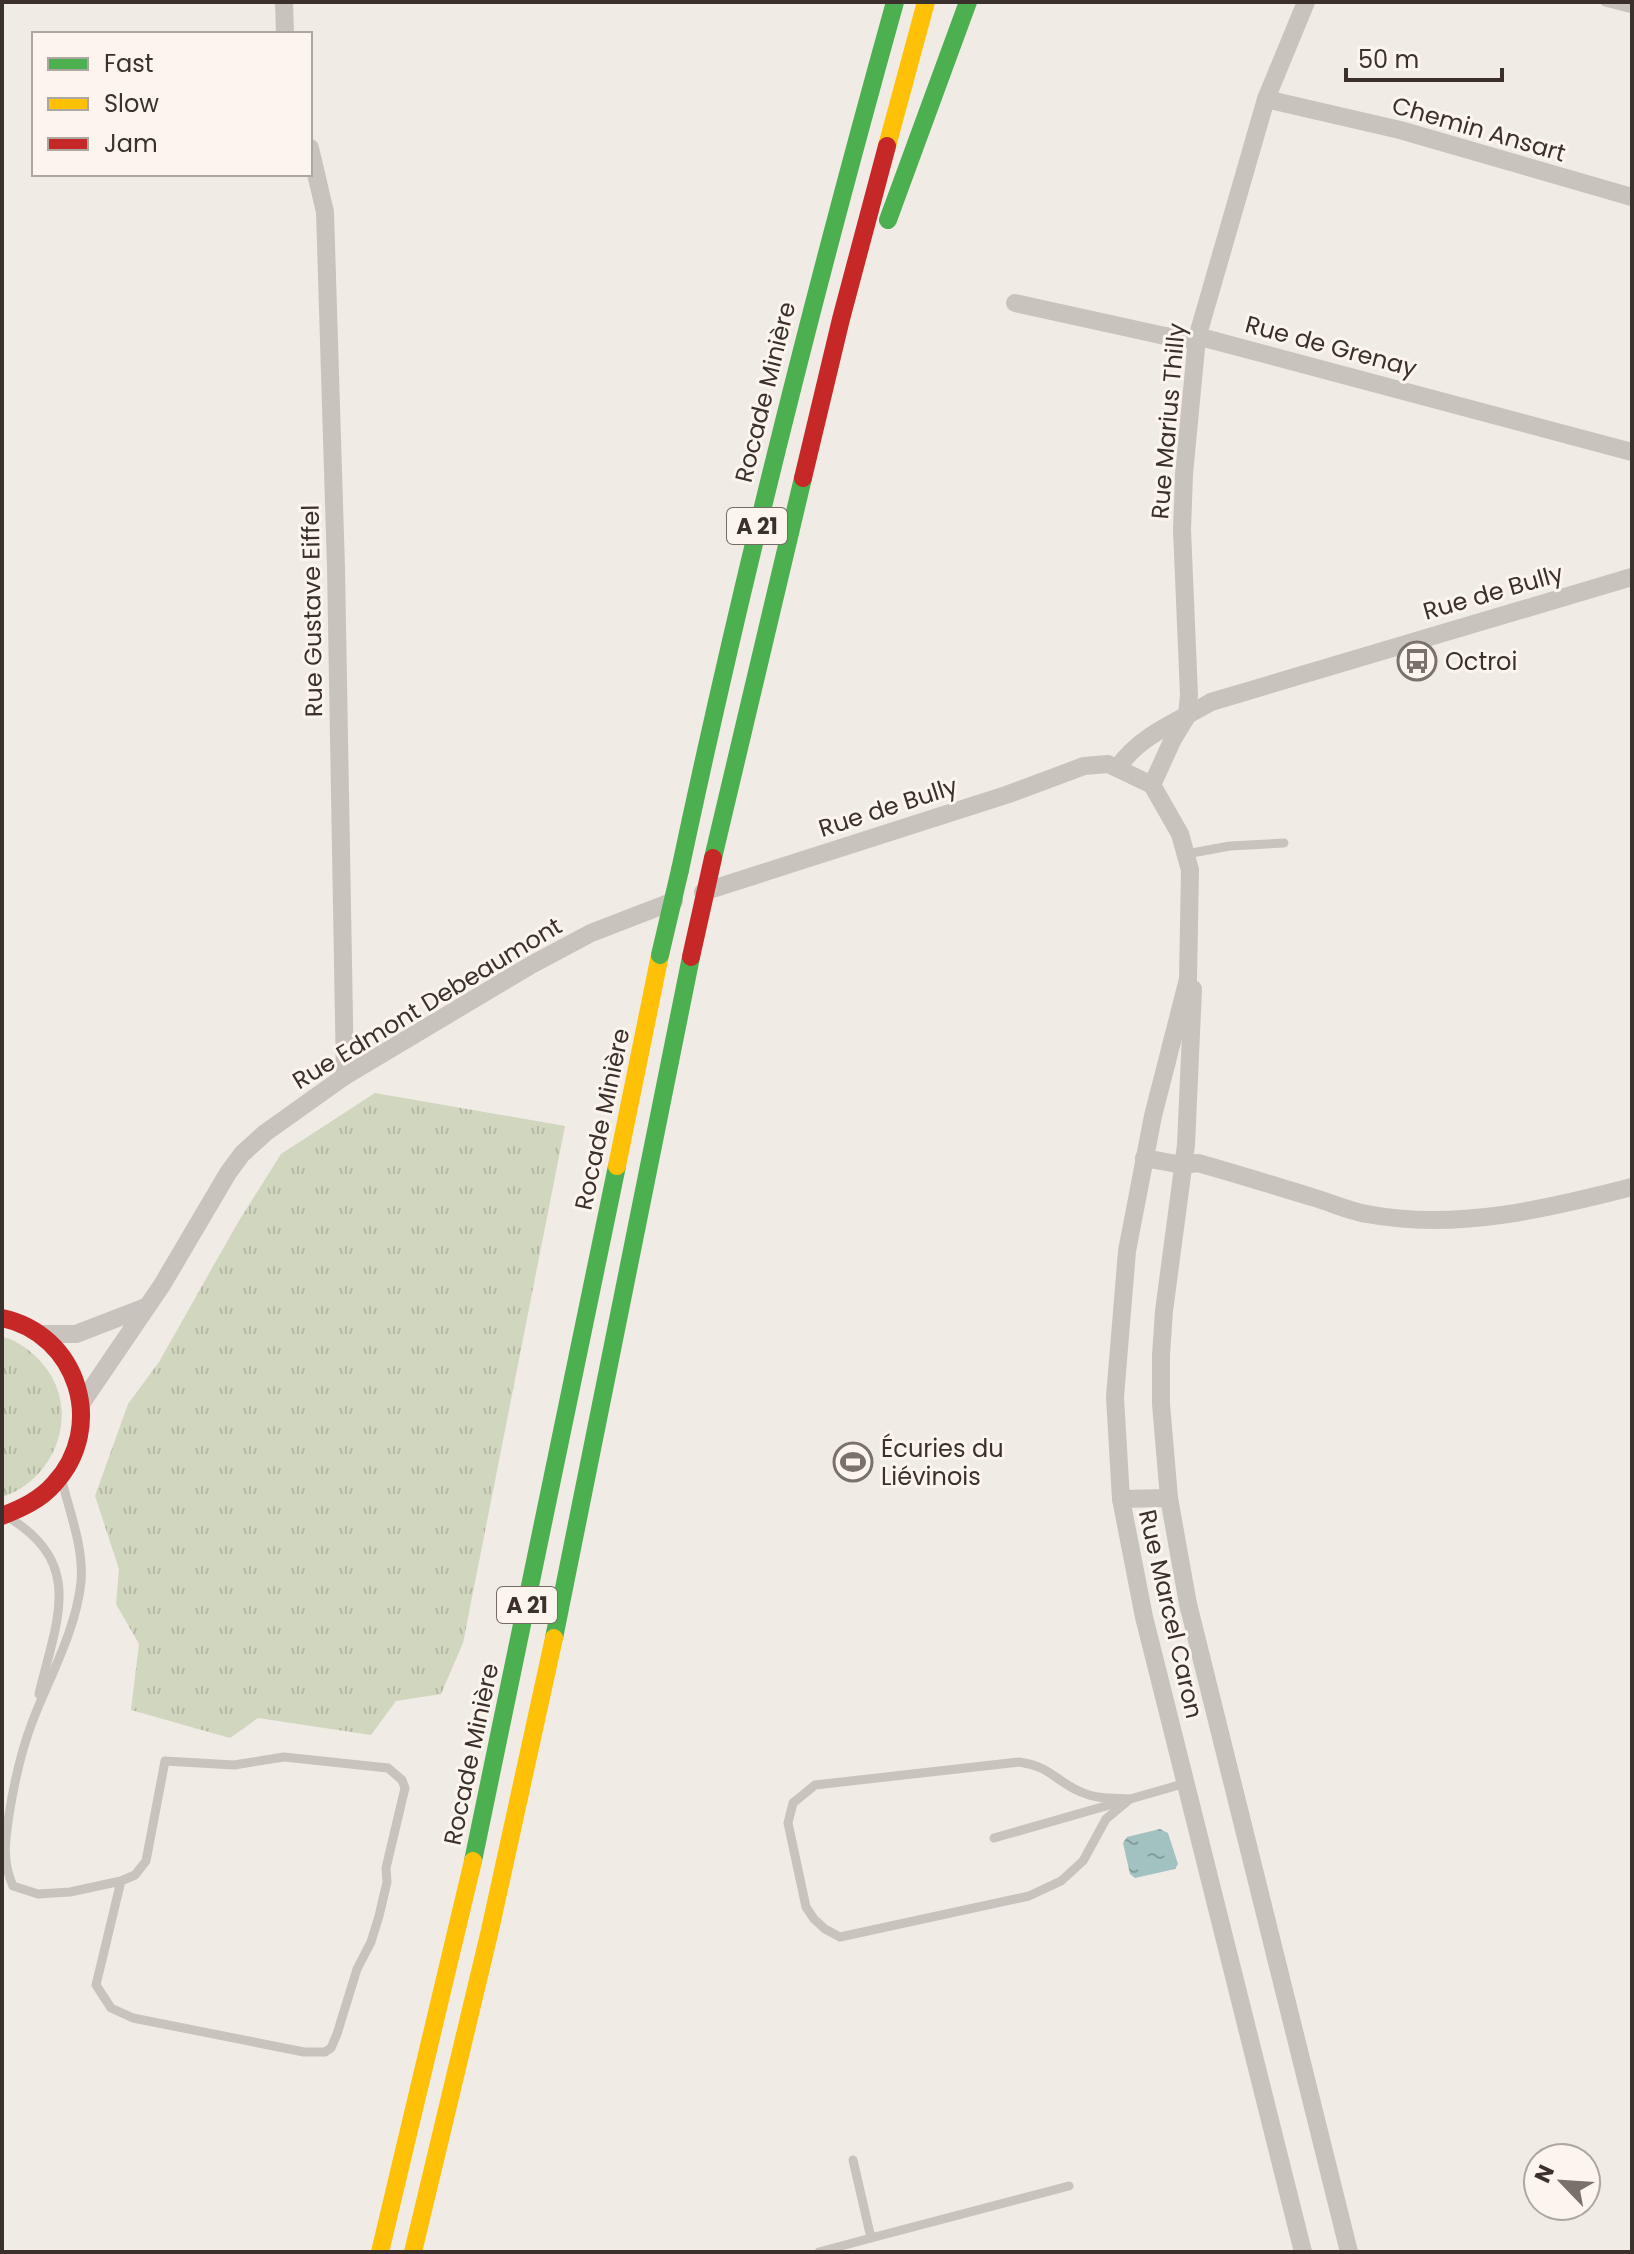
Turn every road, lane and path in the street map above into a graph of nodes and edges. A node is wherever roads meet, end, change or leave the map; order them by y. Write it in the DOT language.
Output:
graph roads {
  1 [pos="284,2"];
  2 [pos="895,2"];
  3 [pos="926,2"];
  4 [pos="968,2"];
  5 [pos="1306,2"];
  6 [pos="1605,2"];
  7 [pos="1632,9"];
  8 [pos="285,32"];
  9 [pos="868,33"];
  10 [pos="1266,99"];
  11 [pos="312,157"];
  12 [pos="1632,197"];
  13 [pos="829,234"];
  14 [pos="1015,303"];
  15 [pos="841,319"];
  16 [pos="1197,338"];
  17 [pos="1632,452"];
  18 [pos="1632,577"];
  19 [pos="1187,716"];
  20 [pos="1118,767"];
  21 [pos="1152,785"];
  22 [pos="1284,843"];
  23 [pos="1186,854"];
  24 [pos="591,933"];
  25 [pos="1188,979"];
  26 [pos="345,1076"];
  27 [pos="1144,1158"];
  28 [pos="1183,1165"];
  29 [pos="1632,1187"];
  30 [pos="146,1307"];
  31 [pos="5,1314"];
  32 [pos="39,1334"];
  33 [pos="81,1404"];
  34 [pos="61,1478"];
  35 [pos="1169,1498"];
  36 [pos="1121,1499"];
  37 [pos="4,1516"];
  38 [pos="32,1722"];
  39 [pos="1186,1783"];
  40 [pos="1130,1799"];
  41 [pos="994,1838"];
  42 [pos="121,1881"];
  43 [pos="853,2160"];
  44 [pos="1069,2186"];
  45 [pos="871,2238"];
  46 [pos="380,2252"];
  47 [pos="413,2252"];
  48 [pos="819,2252"];
  49 [pos="1303,2252"];
  50 [pos="1349,2252"];
  1 -- 8 [label="street"];
  2 -- 13 [label="main road, Rocade Minière / A 21"];
  3 -- 15 [label="main road, A 21"];
  4 -- 15 [label="main road"];
  5 -- 10 [label="street, Rue Marius Thilly"];
  6 -- 7 [label="lane"];
  9 -- 13 [label="main road"];
  10 -- 12 [label="street, Chemin Ansart"];
  10 -- 16 [label="street, Rue Marius Thilly"];
  11 -- 26 [label="street, Rue Gustave Eiffel"];
  13 -- 46 [label="main road, Rocade Minière / A 21, bridge"];
  14 -- 16 [label="street, Rue de Grenay"];
  15 -- 47 [label="main road, A 21, bridge"];
  16 -- 17 [label="street, Rue de Grenay"];
  16 -- 19 [label="street, Rue Marius Thilly"];
  18 -- 19 [label="street, Rue de Bully"];
  19 -- 20 [label="street, Rue de Bully"];
  19 -- 21 [label="street"];
  20 -- 21 [label="street"];
  20 -- 24 [label="street, Rue de Bully"];
  21 -- 23 [label="street, Rue Marcel Caron"];
  22 -- 23 [label="lane"];
  23 -- 25 [label="street, Rue Marcel Caron"];
  24 -- 26 [label="street, Rue Edmont Debeaumont"];
  25 -- 27 [label="street, Rue Marcel Caron"];
  25 -- 28 [label="street, Rue Marcel Caron"];
  26 -- 30 [label="street, Rue Edmont Debeaumont"];
  27 -- 28 [label="street"];
  27 -- 36 [label="street, Rue Marcel Caron"];
  28 -- 29 [label="street"];
  28 -- 35 [label="street, Rue Marcel Caron"];
  30 -- 32 [label="street"];
  30 -- 33 [label="street, Rue Edmont Debeaumont"];
  31 -- 32 [label="main road"];
  32 -- 33 [label="main road"];
  33 -- 34 [label="main road"];
  34 -- 37 [label="main road"];
  34 -- 38 [label="lane"];
  35 -- 36 [label="street"];
  35 -- 50 [label="street, Rue Marcel Caron"];
  36 -- 39 [label="street, Rue Marcel Caron"];
  37 -- 38 [label="lane"];
  38 -- 42 [label="lane"];
  39 -- 40 [label="lane"];
  39 -- 49 [label="street, Rue Marcel Caron"];
  40 -- 40 [label="lane"];
  40 -- 41 [label="lane"];
  42 -- 42 [label="lane"];
  43 -- 45 [label="lane"];
  44 -- 45 [label="lane"];
  45 -- 48 [label="lane"];
}
